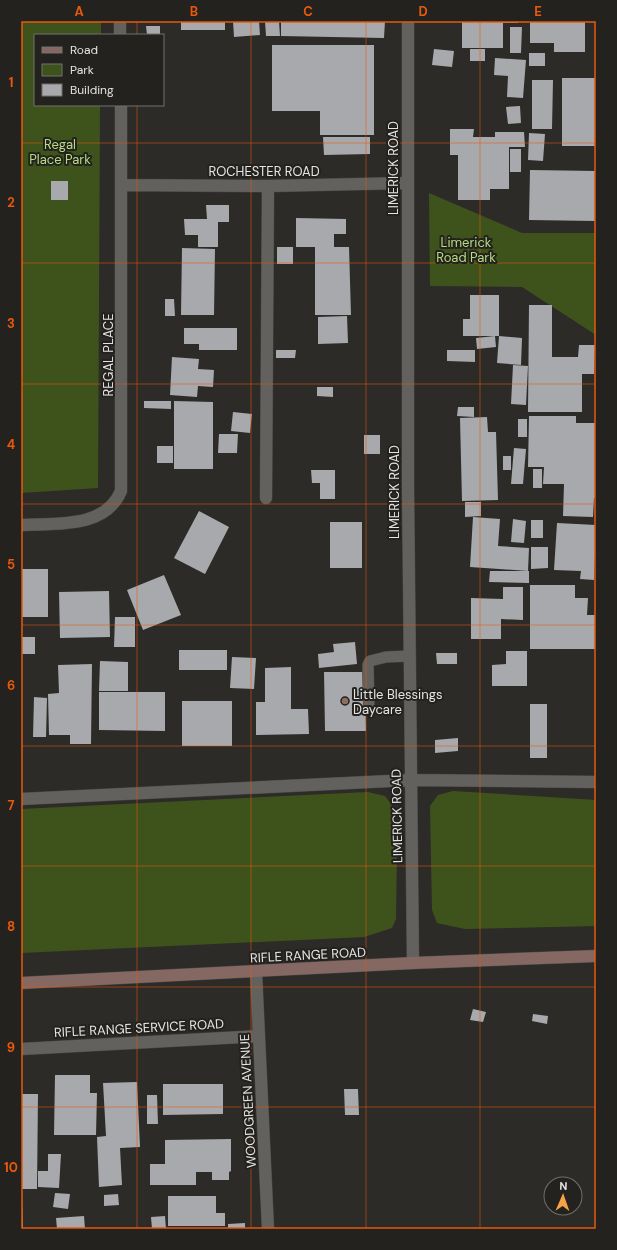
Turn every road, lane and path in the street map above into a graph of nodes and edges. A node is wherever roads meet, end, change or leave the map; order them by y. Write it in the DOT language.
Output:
graph roads {
  1 [pos="120,21"];
  2 [pos="408,21"];
  3 [pos="120,34"];
  4 [pos="120,106"];
  5 [pos="407,183"];
  6 [pos="122,185"];
  7 [pos="268,186"];
  8 [pos="266,498"];
  9 [pos="21,525"];
  10 [pos="409,656"];
  11 [pos="369,709"];
  12 [pos="410,780"];
  13 [pos="596,782"];
  14 [pos="21,799"];
  15 [pos="596,956"];
  16 [pos="413,963"];
  17 [pos="256,972"];
  18 [pos="21,983"];
  19 [pos="259,1036"];
  20 [pos="21,1049"];
  21 [pos="268,1229"];
  1 -- 3 [label="street"];
  2 -- 5 [label="street, LIMERICK ROAD"];
  4 -- 6 [label="street, REGAL PLACE"];
  5 -- 7 [label="street, ROCHESTER ROAD"];
  5 -- 10 [label="street, LIMERICK ROAD"];
  6 -- 7 [label="street, ROCHESTER ROAD"];
  6 -- 9 [label="street, REGAL PLACE"];
  7 -- 8 [label="street"];
  10 -- 11 [label="lane"];
  10 -- 12 [label="street, LIMERICK ROAD"];
  12 -- 13 [label="street"];
  12 -- 14 [label="street"];
  12 -- 16 [label="street, LIMERICK ROAD"];
  15 -- 16 [label="main road, RIFLE RANGE ROAD"];
  16 -- 17 [label="main road, RIFLE RANGE ROAD"];
  17 -- 18 [label="main road, RIFLE RANGE ROAD"];
  17 -- 19 [label="street, WOODGREEN AVENUE"];
  19 -- 20 [label="street, RIFLE RANGE SERVICE ROAD"];
  19 -- 21 [label="street, WOODGREEN AVENUE"];
}
